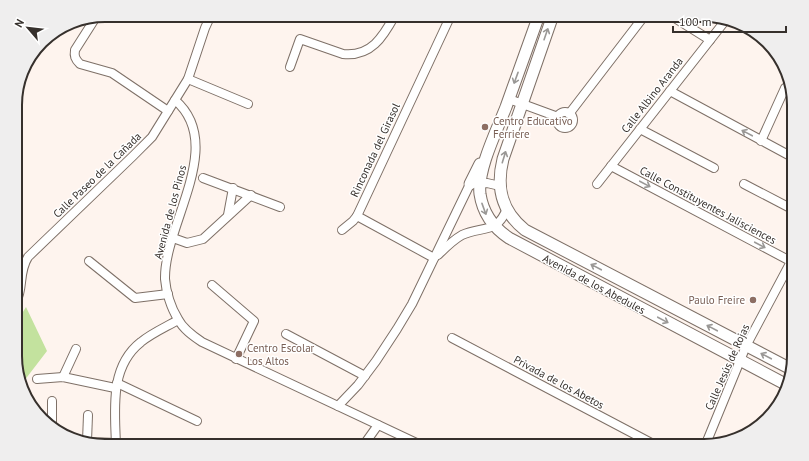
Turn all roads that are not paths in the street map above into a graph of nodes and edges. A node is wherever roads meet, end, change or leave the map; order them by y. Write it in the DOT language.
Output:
graph roads {
  1 [pos="208,22"];
  2 [pos="390,22"];
  3 [pos="448,22"];
  4 [pos="536,22"];
  5 [pos="551,22"];
  6 [pos="640,22"];
  7 [pos="681,22"];
  8 [pos="92,24"];
  9 [pos="722,24"];
  10 [pos="710,40"];
  11 [pos="290,67"];
  12 [pos="188,79"];
  13 [pos="785,88"];
  14 [pos="670,91"];
  15 [pos="509,98"];
  16 [pos="175,100"];
  17 [pos="248,104"];
  18 [pos="522,104"];
  19 [pos="168,111"];
  20 [pos="569,114"];
  21 [pos="558,117"];
  22 [pos="640,129"];
  23 [pos="761,141"];
  24 [pos="787,154"];
  25 [pos="611,166"];
  26 [pos="714,168"];
  27 [pos="203,178"];
  28 [pos="475,183"];
  29 [pos="597,184"];
  30 [pos="744,184"];
  31 [pos="500,186"];
  32 [pos="233,188"];
  33 [pos="252,195"];
  34 [pos="787,206"];
  35 [pos="280,207"];
  36 [pos="506,208"];
  37 [pos="228,215"];
  38 [pos="357,216"];
  39 [pos="494,226"];
  40 [pos="342,230"];
  41 [pos="173,238"];
  42 [pos="787,257"];
  43 [pos="434,258"];
  44 [pos="89,261"];
  45 [pos="22,268"];
  46 [pos="787,271"];
  47 [pos="212,285"];
  48 [pos="168,294"];
  49 [pos="178,320"];
  50 [pos="286,334"];
  51 [pos="452,338"];
  52 [pos="746,346"];
  53 [pos="76,349"];
  54 [pos="236,359"];
  55 [pos="740,361"];
  56 [pos="786,366"];
  57 [pos="365,376"];
  58 [pos="63,377"];
  59 [pos="37,379"];
  60 [pos="782,383"];
  61 [pos="116,386"];
  62 [pos="52,401"];
  63 [pos="338,406"];
  64 [pos="88,415"];
  65 [pos="52,420"];
  66 [pos="197,421"];
  67 [pos="378,425"];
  68 [pos="87,437"];
  69 [pos="405,438"];
  70 [pos="116,439"];
  71 [pos="368,439"];
  72 [pos="643,439"];
  73 [pos="708,439"];
  1 -- 12 [label="street, Calle Paseo de la Cañada"];
  2 -- 11 [label="street"];
  3 -- 38 [label="street, Rinconada del Girasol"];
  4 -- 15 [label="street, Avenida de los Abedules, one-way"];
  18 -- 5 [label="street, Avenida de los Abedules, one-way"];
  6 -- 20 [label="street"];
  7 -- 10 [label="street"];
  8 -- 19 [label="street"];
  9 -- 10 [label="street, Calle Albino Aranda"];
  10 -- 14 [label="street, Calle Albino Aranda"];
  12 -- 16 [label="street, Calle Paseo de la Cañada"];
  12 -- 17 [label="street"];
  13 -- 23 [label="street"];
  14 -- 22 [label="street, Calle Albino Aranda"];
  23 -- 14 [label="street, one-way"];
  15 -- 18 [label="street"];
  15 -- 28 [label="street, Avenida de los Abedules"];
  16 -- 19 [label="street, Calle Paseo de la Cañada"];
  16 -- 41 [label="street, Avenida de los Pinos"];
  18 -- 21 [label="street"];
  31 -- 18 [label="street, Avenida de los Abedules, one-way"];
  19 -- 45 [label="street, Calle Paseo de la Cañada"];
  20 -- 21 [label="street"];
  20 -- 21 [label="street"];
  22 -- 25 [label="street, Calle Albino Aranda"];
  22 -- 26 [label="street"];
  23 -- 24 [label="street"];
  25 -- 29 [label="street, Calle Albino Aranda"];
  25 -- 42 [label="street, Calle Constituyentes Jalisciences, one-way"];
  27 -- 32 [label="street"];
  28 -- 31 [label="street"];
  28 -- 39 [label="street, Avenida de los Abedules, one-way"];
  28 -- 43 [label="street"];
  30 -- 34 [label="street"];
  31 -- 36 [label="street, Avenida de los Abedules"];
  32 -- 33 [label="street"];
  32 -- 37 [label="street"];
  33 -- 35 [label="street"];
  33 -- 37 [label="street"];
  36 -- 39 [label="street"];
  52 -- 36 [label="street, Avenida de los Abedules, one-way"];
  37 -- 41 [label="street"];
  38 -- 40 [label="street"];
  38 -- 43 [label="street"];
  39 -- 43 [label="street"];
  39 -- 55 [label="street, Avenida de los Abedules, one-way"];
  41 -- 48 [label="street, Avenida de los Pinos"];
  43 -- 57 [label="street"];
  44 -- 48 [label="street"];
  46 -- 52 [label="street, Calle Jesús de Rojas"];
  47 -- 54 [label="street"];
  48 -- 49 [label="street, Avenida de los Pinos"];
  49 -- 54 [label="street, Avenida de los Pinos"];
  49 -- 61 [label="street"];
  50 -- 57 [label="street"];
  51 -- 72 [label="street, Privada de los Abetos"];
  52 -- 55 [label="street, Calle Jesús de Rojas"];
  56 -- 52 [label="street, Avenida de los Abedules, one-way"];
  53 -- 58 [label="street"];
  54 -- 63 [label="street, Avenida de los Pinos"];
  55 -- 60 [label="street, Avenida de los Abedules"];
  55 -- 73 [label="street, Calle Jesús de Rojas"];
  57 -- 63 [label="street"];
  58 -- 59 [label="street"];
  58 -- 61 [label="street"];
  61 -- 66 [label="street"];
  61 -- 70 [label="street"];
  62 -- 65 [label="street"];
  63 -- 67 [label="street, Avenida de los Pinos"];
  64 -- 68 [label="street"];
  67 -- 69 [label="street, Avenida de los Pinos"];
  67 -- 71 [label="street"];
}
